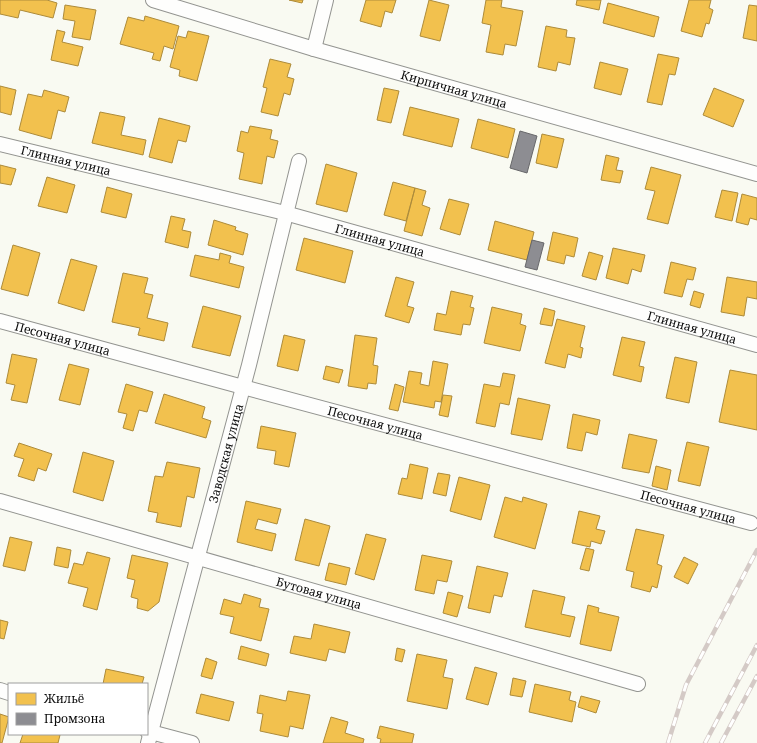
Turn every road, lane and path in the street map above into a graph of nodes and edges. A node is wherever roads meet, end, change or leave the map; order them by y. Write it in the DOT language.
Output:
graph roads {
  1 [pos="153,0"];
  2 [pos="326,0"];
  3 [pos="314,49"];
  4 [pos="0,144"];
  5 [pos="299,161"];
  6 [pos="757,174"];
  7 [pos="285,213"];
  8 [pos="0,321"];
  9 [pos="757,345"];
  10 [pos="243,387"];
  11 [pos="0,501"];
  12 [pos="751,523"];
  13 [pos="198,557"];
  14 [pos="638,684"];
  15 [pos="149,735"];
  16 [pos="192,743"];
  1 -- 3 [label="street, Кирпичная улица"];
  2 -- 3 [label="street"];
  3 -- 6 [label="street, Кирпичная улица"];
  4 -- 7 [label="street, Глинная улица"];
  5 -- 7 [label="street, Заводская улица"];
  7 -- 9 [label="street, Глинная улица"];
  7 -- 10 [label="street, Заводская улица"];
  8 -- 10 [label="street, Песочная улица"];
  10 -- 12 [label="street, Песочная улица"];
  10 -- 13 [label="street, Заводская улица"];
  11 -- 13 [label="street, Бутовая улица"];
  13 -- 14 [label="street, Бутовая улица"];
  13 -- 15 [label="street, Заводская улица"];
  15 -- 16 [label="street"];
}
